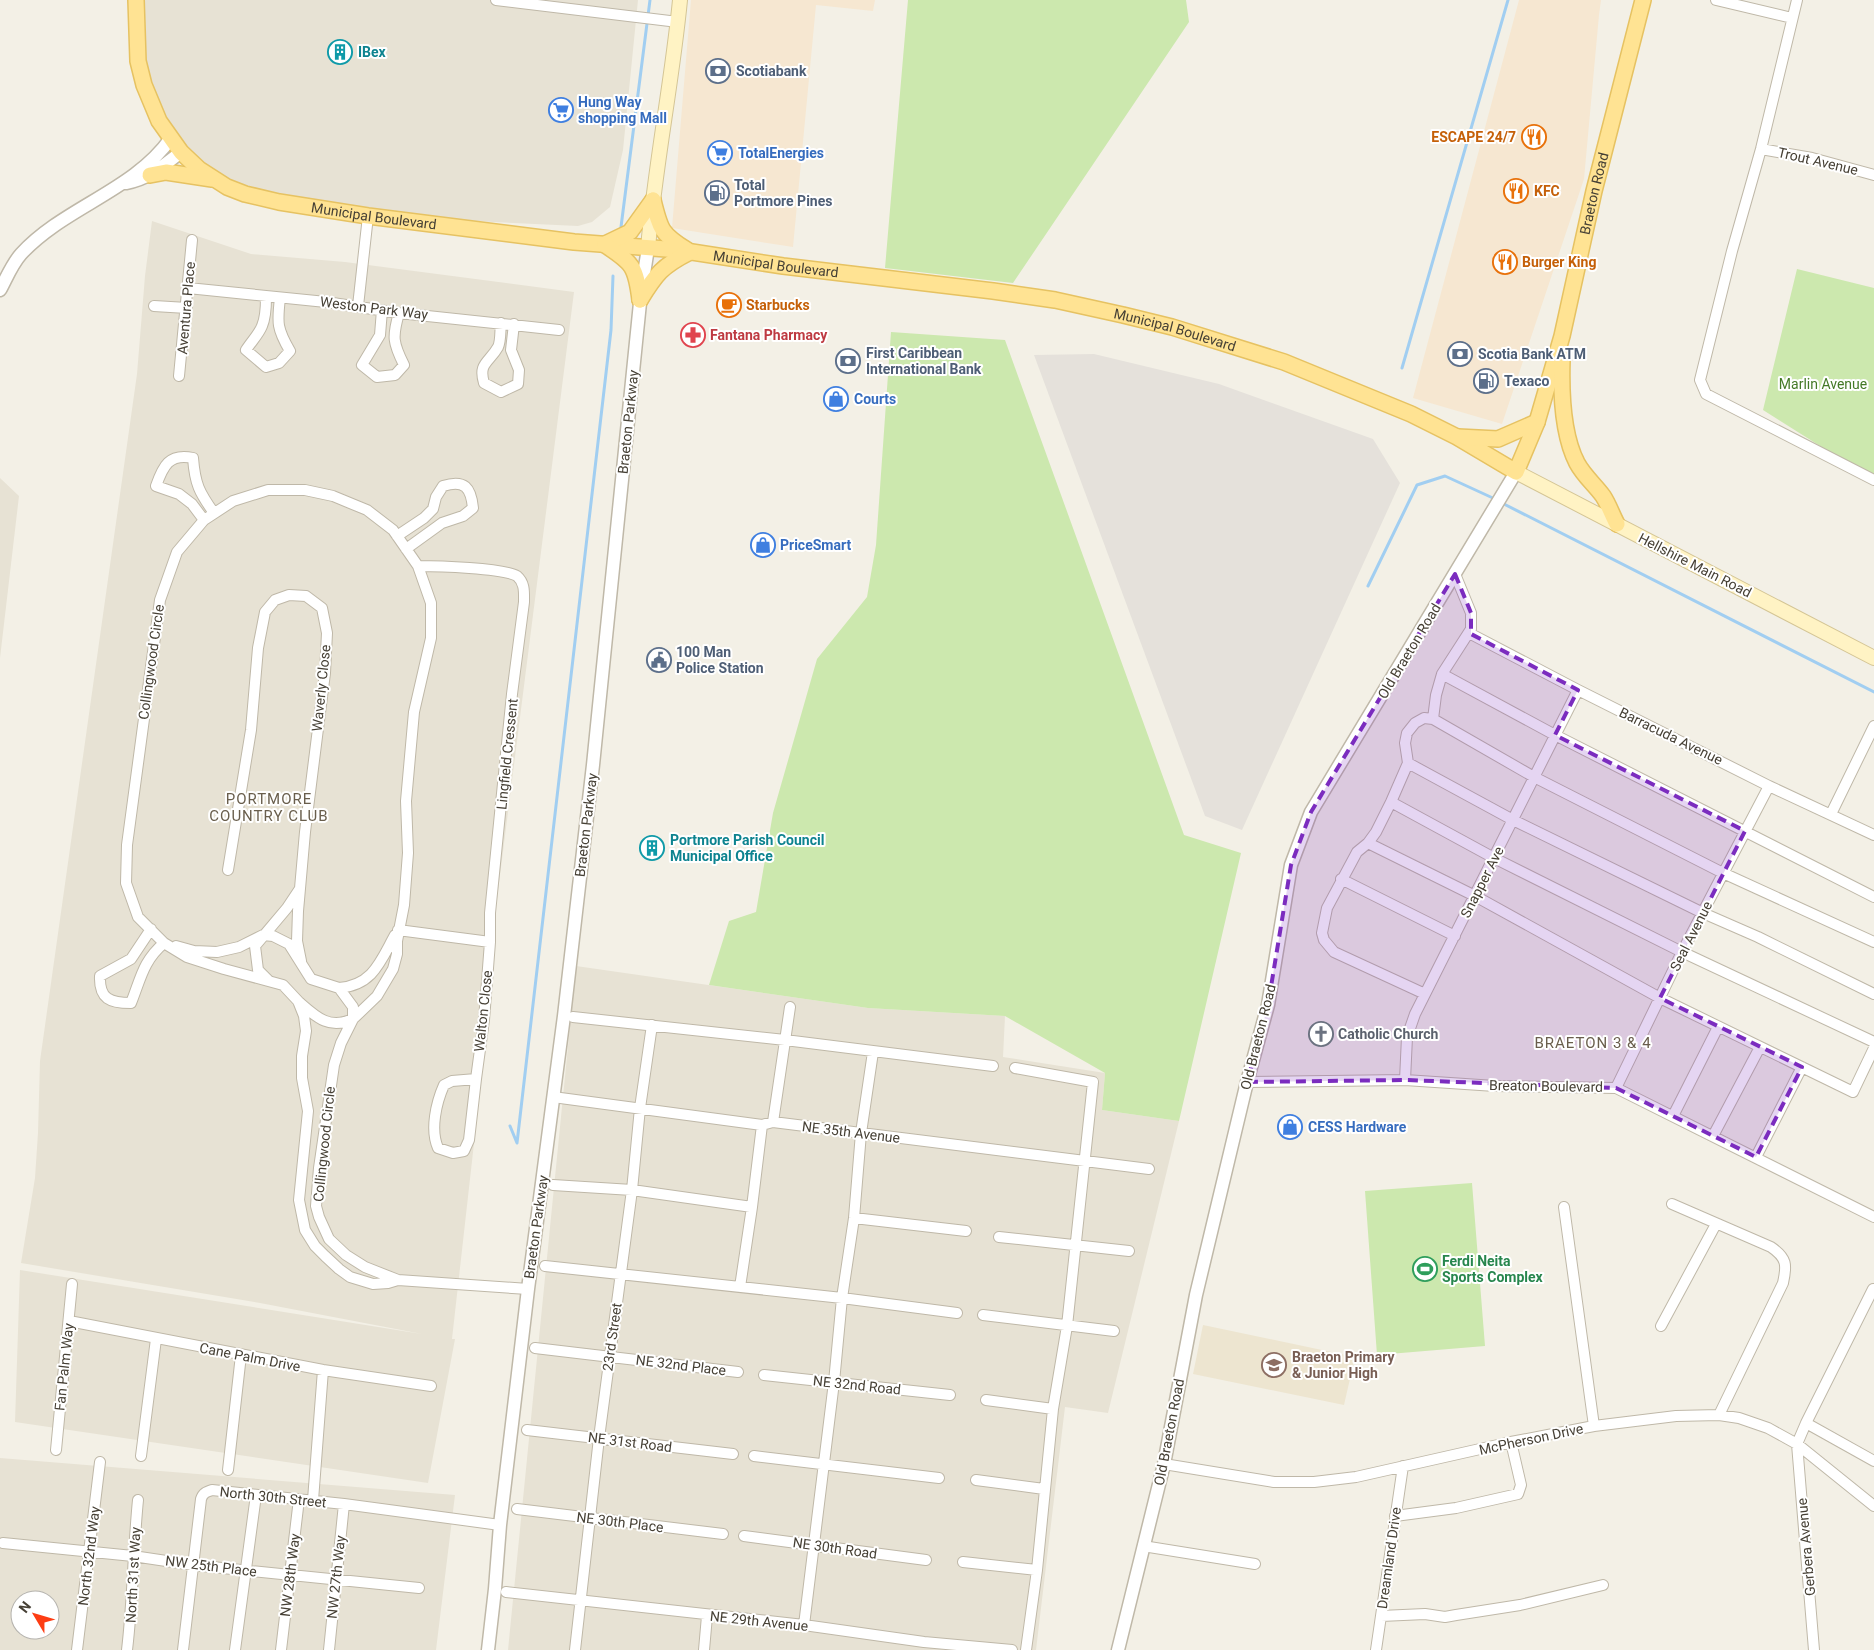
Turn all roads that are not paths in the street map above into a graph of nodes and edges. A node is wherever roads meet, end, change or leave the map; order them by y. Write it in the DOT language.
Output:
graph roads {
  1 [pos="136,0"];
  2 [pos="496,0"];
  3 [pos="680,0"];
  4 [pos="1643,0"];
  5 [pos="1716,0"];
  6 [pos="1796,0"];
  7 [pos="515,1"];
  8 [pos="564,4"];
  9 [pos="1792,18"];
  10 [pos="678,22"];
  11 [pos="171,138"];
  12 [pos="1761,149"];
  13 [pos="181,152"];
  14 [pos="150,175"];
  15 [pos="1874,175"];
  16 [pos="214,180"];
  17 [pos="122,184"];
  18 [pos="653,200"];
  19 [pos="368,216"];
  20 [pos="192,240"];
  21 [pos="604,244"];
  22 [pos="648,248"];
  23 [pos="690,252"];
  24 [pos="188,288"];
  25 [pos="0,290"];
  26 [pos="266,296"];
  27 [pos="280,298"];
  28 [pos="640,300"];
  29 [pos="154,306"];
  30 [pos="358,306"];
  31 [pos="187,308"];
  32 [pos="382,310"];
  33 [pos="399,313"];
  34 [pos="501,323"];
  35 [pos="514,324"];
  36 [pos="559,330"];
  37 [pos="1562,336"];
  38 [pos="179,376"];
  39 [pos="1537,422"];
  40 [pos="1457,437"];
  41 [pos="1512,478"];
  42 [pos="1874,480"];
  43 [pos="214,513"];
  44 [pos="204,520"];
  45 [pos="1617,524"];
  46 [pos="397,536"];
  47 [pos="406,549"];
  48 [pos="418,566"];
  49 [pos="1455,574"];
  50 [pos="1469,633"];
  51 [pos="1874,658"];
  52 [pos="1442,674"];
  53 [pos="1578,690"];
  54 [pos="1433,719"];
  55 [pos="1874,726"];
  56 [pos="1555,735"];
  57 [pos="1408,763"];
  58 [pos="1534,777"];
  59 [pos="1769,786"];
  60 [pos="1391,802"];
  61 [pos="1831,814"];
  62 [pos="1513,820"];
  63 [pos="1745,831"];
  64 [pos="1874,835"];
  65 [pos="1368,843"];
  66 [pos="1494,858"];
  67 [pos="228,870"];
  68 [pos="1723,873"];
  69 [pos="1341,879"];
  70 [pos="300,887"];
  71 [pos="1475,896"];
  72 [pos="1874,897"];
  73 [pos="1703,913"];
  74 [pos="152,930"];
  75 [pos="398,930"];
  76 [pos="263,935"];
  77 [pos="1455,936"];
  78 [pos="490,942"];
  79 [pos="1874,942"];
  80 [pos="164,943"];
  81 [pos="1682,952"];
  82 [pos="301,961"];
  83 [pos="269,981"];
  84 [pos="339,988"];
  85 [pos="1425,994"];
  86 [pos="1874,994"];
  87 [pos="1660,998"];
  88 [pos="298,1001"];
  89 [pos="790,1006"];
  90 [pos="573,1017"];
  91 [pos="352,1019"];
  92 [pos="652,1025"];
  93 [pos="1718,1026"];
  94 [pos="785,1040"];
  95 [pos="1874,1042"];
  96 [pos="1760,1047"];
  97 [pos="1874,1048"];
  98 [pos="873,1052"];
  99 [pos="993,1066"];
  100 [pos="1015,1068"];
  101 [pos="1802,1068"];
  102 [pos="476,1079"];
  103 [pos="1405,1080"];
  104 [pos="1247,1082"];
  105 [pos="1616,1088"];
  106 [pos="553,1097"];
  107 [pos="640,1108"];
  108 [pos="1674,1116"];
  109 [pos="773,1122"];
  110 [pos="762,1125"];
  111 [pos="861,1133"];
  112 [pos="1713,1136"];
  113 [pos="1756,1157"];
  114 [pos="1085,1162"];
  115 [pos="1148,1169"];
  116 [pos="553,1185"];
  117 [pos="632,1190"];
  118 [pos="1672,1204"];
  119 [pos="752,1207"];
  120 [pos="1564,1207"];
  121 [pos="1874,1217"];
  122 [pos="854,1218"];
  123 [pos="1716,1224"];
  124 [pos="966,1231"];
  125 [pos="999,1236"];
  126 [pos="1076,1244"];
  127 [pos="1129,1251"];
  128 [pos="545,1266"];
  129 [pos="620,1275"];
  130 [pos="398,1280"];
  131 [pos="72,1284"];
  132 [pos="740,1286"];
  133 [pos="528,1289"];
  134 [pos="1872,1289"];
  135 [pos="842,1298"];
  136 [pos="957,1313"];
  137 [pos="983,1315"];
  138 [pos="69,1321"];
  139 [pos="1067,1326"];
  140 [pos="1661,1326"];
  141 [pos="1114,1331"];
  142 [pos="156,1339"];
  143 [pos="535,1348"];
  144 [pos="241,1354"];
  145 [pos="609,1356"];
  146 [pos="323,1370"];
  147 [pos="738,1372"];
  148 [pos="764,1375"];
  149 [pos="834,1382"];
  150 [pos="432,1386"];
  151 [pos="950,1396"];
  152 [pos="986,1400"];
  153 [pos="1053,1409"];
  154 [pos="1718,1415"];
  155 [pos="1806,1423"];
  156 [pos="1594,1426"];
  157 [pos="526,1430"];
  158 [pos="599,1438"];
  159 [pos="1511,1442"];
  160 [pos="1797,1444"];
  161 [pos="56,1450"];
  162 [pos="733,1454"];
  163 [pos="142,1456"];
  164 [pos="754,1456"];
  165 [pos="1874,1461"];
  166 [pos="100,1462"];
  167 [pos="824,1464"];
  168 [pos="1164,1464"];
  169 [pos="1403,1466"];
  170 [pos="228,1470"];
  171 [pos="939,1478"];
  172 [pos="976,1480"];
  173 [pos="1044,1489"];
  174 [pos="256,1495"];
  175 [pos="299,1499"];
  176 [pos="138,1500"];
  177 [pos="313,1500"];
  178 [pos="344,1504"];
  179 [pos="1874,1506"];
  180 [pos="517,1509"];
  181 [pos="1395,1516"];
  182 [pos="590,1518"];
  183 [pos="500,1525"];
  184 [pos="723,1534"];
  185 [pos="744,1536"];
  186 [pos="3,1544"];
  187 [pos="814,1545"];
  188 [pos="1143,1546"];
  189 [pos="89,1551"];
  190 [pos="133,1556"];
  191 [pos="926,1560"];
  192 [pos="963,1562"];
  193 [pos="1255,1564"];
  194 [pos="193,1565"];
  195 [pos="1037,1570"];
  196 [pos="245,1571"];
  197 [pos="291,1575"];
  198 [pos="336,1579"];
  199 [pos="1603,1585"];
  200 [pos="419,1588"];
  201 [pos="506,1592"];
  202 [pos="580,1601"];
  203 [pos="707,1616"];
  204 [pos="1381,1616"];
  205 [pos="804,1625"];
  206 [pos="924,1646"];
  207 [pos="77,1650"];
  208 [pos="127,1650"];
  209 [pos="183,1650"];
  210 [pos="235,1650"];
  211 [pos="281,1650"];
  212 [pos="328,1650"];
  213 [pos="488,1650"];
  214 [pos="575,1650"];
  215 [pos="704,1650"];
  216 [pos="1012,1650"];
  217 [pos="1026,1650"];
  218 [pos="1118,1650"];
  219 [pos="1376,1650"];
  220 [pos="1814,1650"];
  1 -- 11 [label="main road, Municipal Boulevard"];
  2 -- 7 [label="street"];
  3 -- 10 [label="main road, Braeton Parkway"];
  4 -- 37 [label="main road, Braeton Road"];
  5 -- 9 [label="street"];
  6 -- 9 [label="street"];
  7 -- 8 [label="street"];
  8 -- 10 [label="street"];
  9 -- 12 [label="street"];
  10 -- 18 [label="main road, Braeton Parkway"];
  11 -- 13 [label="main road, Municipal Boulevard"];
  11 -- 17 [label="street"];
  12 -- 15 [label="street, Trout Avenue"];
  12 -- 42 [label="street"];
  13 -- 14 [label="street"];
  13 -- 16 [label="main road, Municipal Boulevard"];
  14 -- 16 [label="main road"];
  14 -- 17 [label="street"];
  16 -- 19 [label="main road, Municipal Boulevard"];
  17 -- 25 [label="street"];
  18 -- 21 [label="main road"];
  18 -- 22 [label="main road, Braeton Parkway"];
  18 -- 23 [label="main road"];
  19 -- 21 [label="main road, Municipal Boulevard"];
  19 -- 30 [label="street"];
  20 -- 24 [label="street, Aventura Place"];
  21 -- 22 [label="main road, Municipal Boulevard"];
  21 -- 28 [label="main road"];
  22 -- 23 [label="main road, Municipal Boulevard"];
  22 -- 28 [label="street, Braeton Parkway"];
  23 -- 28 [label="main road"];
  23 -- 40 [label="main road, Municipal Boulevard"];
  24 -- 26 [label="street, Weston Park Way"];
  24 -- 31 [label="street, Aventura Place"];
  26 -- 27 [label="street, Weston Park Way"];
  26 -- 27 [label="street"];
  27 -- 30 [label="street, Weston Park Way"];
  28 -- 106 [label="street, Braeton Parkway"];
  29 -- 31 [label="street"];
  30 -- 32 [label="street, Weston Park Way"];
  31 -- 38 [label="street, Aventura Place"];
  32 -- 33 [label="street, Weston Park Way"];
  32 -- 33 [label="street"];
  33 -- 34 [label="street, Weston Park Way"];
  34 -- 35 [label="street, Weston Park Way"];
  34 -- 35 [label="street"];
  35 -- 36 [label="street, Weston Park Way"];
  37 -- 39 [label="main road, Braeton Road"];
  37 -- 45 [label="main road"];
  39 -- 40 [label="main road"];
  39 -- 41 [label="main road, Braeton Road"];
  40 -- 41 [label="main road, Municipal Boulevard"];
  41 -- 45 [label="main road, Hellshire Main Road"];
  41 -- 49 [label="street, Old Braeton Road"];
  43 -- 44 [label="street, Collingwood Circle"];
  43 -- 44 [label="street"];
  43 -- 46 [label="street, Collingwood Circle"];
  44 -- 74 [label="street, Collingwood Circle"];
  45 -- 51 [label="main road, Hellshire Main Road"];
  46 -- 47 [label="street, Collingwood Circle"];
  46 -- 47 [label="street"];
  47 -- 48 [label="street, Collingwood Circle"];
  48 -- 75 [label="street, Collingwood Circle"];
  48 -- 78 [label="street, Lingfield Cressent"];
  49 -- 50 [label="street"];
  49 -- 104 [label="street, Old Braeton Road"];
  50 -- 52 [label="street"];
  50 -- 53 [label="street, Barracuda Avenue"];
  52 -- 54 [label="street"];
  52 -- 56 [label="street"];
  53 -- 56 [label="street, Snapper Ave"];
  53 -- 59 [label="street, Barracuda Avenue"];
  54 -- 57 [label="street"];
  54 -- 58 [label="street"];
  55 -- 61 [label="street"];
  56 -- 58 [label="street, Snapper Ave"];
  56 -- 63 [label="street"];
  57 -- 60 [label="street"];
  57 -- 62 [label="street"];
  58 -- 62 [label="street, Snapper Ave"];
  58 -- 68 [label="street"];
  59 -- 61 [label="street, Barracuda Avenue"];
  59 -- 63 [label="street, Seal Avenue"];
  60 -- 65 [label="street"];
  60 -- 66 [label="street"];
  61 -- 64 [label="street, Barracuda Avenue"];
  62 -- 66 [label="street, Snapper Ave"];
  62 -- 73 [label="street"];
  63 -- 68 [label="street, Seal Avenue"];
  63 -- 72 [label="street"];
  65 -- 69 [label="street"];
  65 -- 71 [label="street"];
  66 -- 71 [label="street, Snapper Ave"];
  66 -- 81 [label="street"];
  67 -- 70 [label="street, Waverly Close"];
  68 -- 73 [label="street, Seal Avenue"];
  68 -- 79 [label="street"];
  69 -- 77 [label="street"];
  69 -- 85 [label="street"];
  70 -- 76 [label="street, Waverly Close"];
  70 -- 82 [label="street, Waverly Close"];
  71 -- 77 [label="street, Snapper Ave"];
  71 -- 87 [label="street"];
  73 -- 81 [label="street, Seal Avenue"];
  73 -- 86 [label="street"];
  74 -- 80 [label="street, Collingwood Circle"];
  74 -- 80 [label="street"];
  75 -- 78 [label="street"];
  75 -- 84 [label="street, Collingwood Circle"];
  75 -- 91 [label="street, Collingwood Circle"];
  76 -- 80 [label="street"];
  76 -- 82 [label="street"];
  76 -- 83 [label="street, Collingwood Circle"];
  77 -- 85 [label="street, Snapper Ave"];
  78 -- 102 [label="street, Walton Close"];
  80 -- 83 [label="street, Collingwood Circle"];
  81 -- 87 [label="street, Seal Avenue"];
  81 -- 95 [label="street"];
  82 -- 84 [label="street"];
  83 -- 88 [label="street, Collingwood Circle"];
  84 -- 91 [label="street"];
  85 -- 103 [label="street, Snapper Ave"];
  87 -- 93 [label="street"];
  87 -- 105 [label="street, Seal Avenue"];
  88 -- 91 [label="street"];
  88 -- 130 [label="street, Collingwood Circle"];
  89 -- 94 [label="street"];
  90 -- 92 [label="street"];
  91 -- 130 [label="street, Collingwood Circle"];
  92 -- 94 [label="street"];
  92 -- 107 [label="street, 23rd Street"];
  93 -- 96 [label="street"];
  93 -- 108 [label="street"];
  94 -- 98 [label="street"];
  94 -- 109 [label="street"];
  96 -- 101 [label="street"];
  96 -- 112 [label="street"];
  97 -- 101 [label="street"];
  98 -- 99 [label="street"];
  98 -- 111 [label="street"];
  100 -- 114 [label="street"];
  101 -- 113 [label="street"];
  102 -- 102 [label="street, Walton Close"];
  103 -- 104 [label="street, Breaton Boulevard"];
  103 -- 105 [label="street, Breaton Boulevard"];
  104 -- 168 [label="street, Old Braeton Road"];
  105 -- 108 [label="street, Breaton Boulevard"];
  106 -- 107 [label="street, NE 35th Avenue"];
  106 -- 133 [label="street, Braeton Parkway"];
  107 -- 110 [label="street, NE 35th Avenue"];
  107 -- 117 [label="street, 23rd Street"];
  108 -- 112 [label="street, Breaton Boulevard"];
  109 -- 110 [label="street, NE 35th Avenue"];
  109 -- 111 [label="street, NE 35th Avenue"];
  110 -- 119 [label="street"];
  111 -- 114 [label="street, NE 35th Avenue"];
  111 -- 122 [label="street"];
  112 -- 113 [label="street, Breaton Boulevard"];
  113 -- 121 [label="street, Breaton Boulevard"];
  114 -- 115 [label="street, NE 35th Avenue"];
  114 -- 126 [label="street"];
  116 -- 117 [label="street"];
  117 -- 119 [label="street"];
  117 -- 129 [label="street, 23rd Street"];
  118 -- 123 [label="street"];
  119 -- 132 [label="street"];
  120 -- 156 [label="street"];
  122 -- 124 [label="street"];
  122 -- 135 [label="street"];
  123 -- 140 [label="street"];
  123 -- 154 [label="street"];
  125 -- 126 [label="street"];
  126 -- 127 [label="street"];
  126 -- 139 [label="street"];
  128 -- 129 [label="street"];
  129 -- 132 [label="street"];
  129 -- 145 [label="street, 23rd Street"];
  130 -- 133 [label="street"];
  131 -- 138 [label="street, Fan Palm Way"];
  132 -- 135 [label="street"];
  133 -- 183 [label="street, Braeton Parkway"];
  134 -- 155 [label="street"];
  135 -- 136 [label="street"];
  135 -- 149 [label="street"];
  137 -- 139 [label="street"];
  138 -- 142 [label="street, Cane Palm Drive"];
  138 -- 161 [label="street, Fan Palm Way"];
  139 -- 141 [label="street"];
  139 -- 153 [label="street"];
  142 -- 144 [label="street, Cane Palm Drive"];
  142 -- 163 [label="street"];
  143 -- 145 [label="street, NE 32nd Place"];
  144 -- 146 [label="street, Cane Palm Drive"];
  144 -- 170 [label="street"];
  145 -- 147 [label="street, NE 32nd Place"];
  145 -- 158 [label="street, 23rd Street"];
  146 -- 150 [label="street, Cane Palm Drive"];
  146 -- 177 [label="street"];
  148 -- 149 [label="street, NE 32nd Road"];
  149 -- 151 [label="street, NE 32nd Road"];
  149 -- 167 [label="street"];
  152 -- 153 [label="street"];
  153 -- 173 [label="street"];
  154 -- 156 [label="street, McPherson Drive"];
  154 -- 160 [label="street, McPherson Drive"];
  155 -- 160 [label="street"];
  155 -- 165 [label="street"];
  156 -- 159 [label="street, McPherson Drive"];
  157 -- 158 [label="street, NE 31st Road"];
  158 -- 162 [label="street, NE 31st Road"];
  158 -- 182 [label="street, 23rd Street"];
  159 -- 169 [label="street, McPherson Drive"];
  159 -- 181 [label="street"];
  160 -- 179 [label="street, McPherson Drive"];
  160 -- 220 [label="street, Gerbera Avenue"];
  164 -- 167 [label="street"];
  166 -- 189 [label="street, North 32nd Way"];
  167 -- 171 [label="street"];
  167 -- 187 [label="street"];
  168 -- 169 [label="street, McPherson Drive"];
  168 -- 188 [label="street, Old Braeton Road"];
  169 -- 181 [label="street, Dreamland Drive"];
  172 -- 173 [label="street"];
  173 -- 195 [label="street"];
  174 -- 175 [label="street, North 30th Street"];
  174 -- 194 [label="street, North 30th Street"];
  174 -- 196 [label="street"];
  175 -- 177 [label="street, North 30th Street"];
  175 -- 197 [label="street, NW 28th Way"];
  176 -- 190 [label="street, North 31st Way"];
  177 -- 178 [label="street, North 30th Street"];
  178 -- 183 [label="street, North 30th Street"];
  178 -- 198 [label="street, NW 27th Way"];
  180 -- 182 [label="street, NE 30th Place"];
  181 -- 204 [label="street, Dreamland Drive"];
  182 -- 184 [label="street, NE 30th Place"];
  182 -- 202 [label="street, 23rd Street"];
  183 -- 213 [label="street, Braeton Parkway"];
  185 -- 187 [label="street, NE 30th Road"];
  186 -- 189 [label="street, NW 25th Place"];
  187 -- 191 [label="street, NE 30th Road"];
  187 -- 205 [label="street"];
  188 -- 193 [label="street"];
  188 -- 218 [label="street, Old Braeton Road"];
  189 -- 190 [label="street, NW 25th Place"];
  189 -- 207 [label="street, North 32nd Way"];
  190 -- 194 [label="street, NW 25th Place"];
  190 -- 208 [label="street, North 31st Way"];
  192 -- 195 [label="street"];
  194 -- 196 [label="street, NW 25th Place"];
  194 -- 209 [label="street, North 30th Street"];
  195 -- 217 [label="street"];
  196 -- 197 [label="street, NW 25th Place"];
  196 -- 210 [label="street"];
  197 -- 198 [label="street, NW 25th Place"];
  197 -- 211 [label="street, NW 28th Way"];
  198 -- 200 [label="street, NW 25th Place"];
  198 -- 212 [label="street, NW 27th Way"];
  199 -- 204 [label="street"];
  201 -- 202 [label="street, NE 29th Avenue"];
  202 -- 203 [label="street, NE 29th Avenue"];
  202 -- 214 [label="street, 23rd Street"];
  203 -- 205 [label="street, NE 29th Avenue"];
  203 -- 215 [label="street"];
  204 -- 219 [label="street, Dreamland Drive"];
  205 -- 206 [label="street, NE 29th Avenue"];
  206 -- 216 [label="street, NE 29th Avenue"];
}
